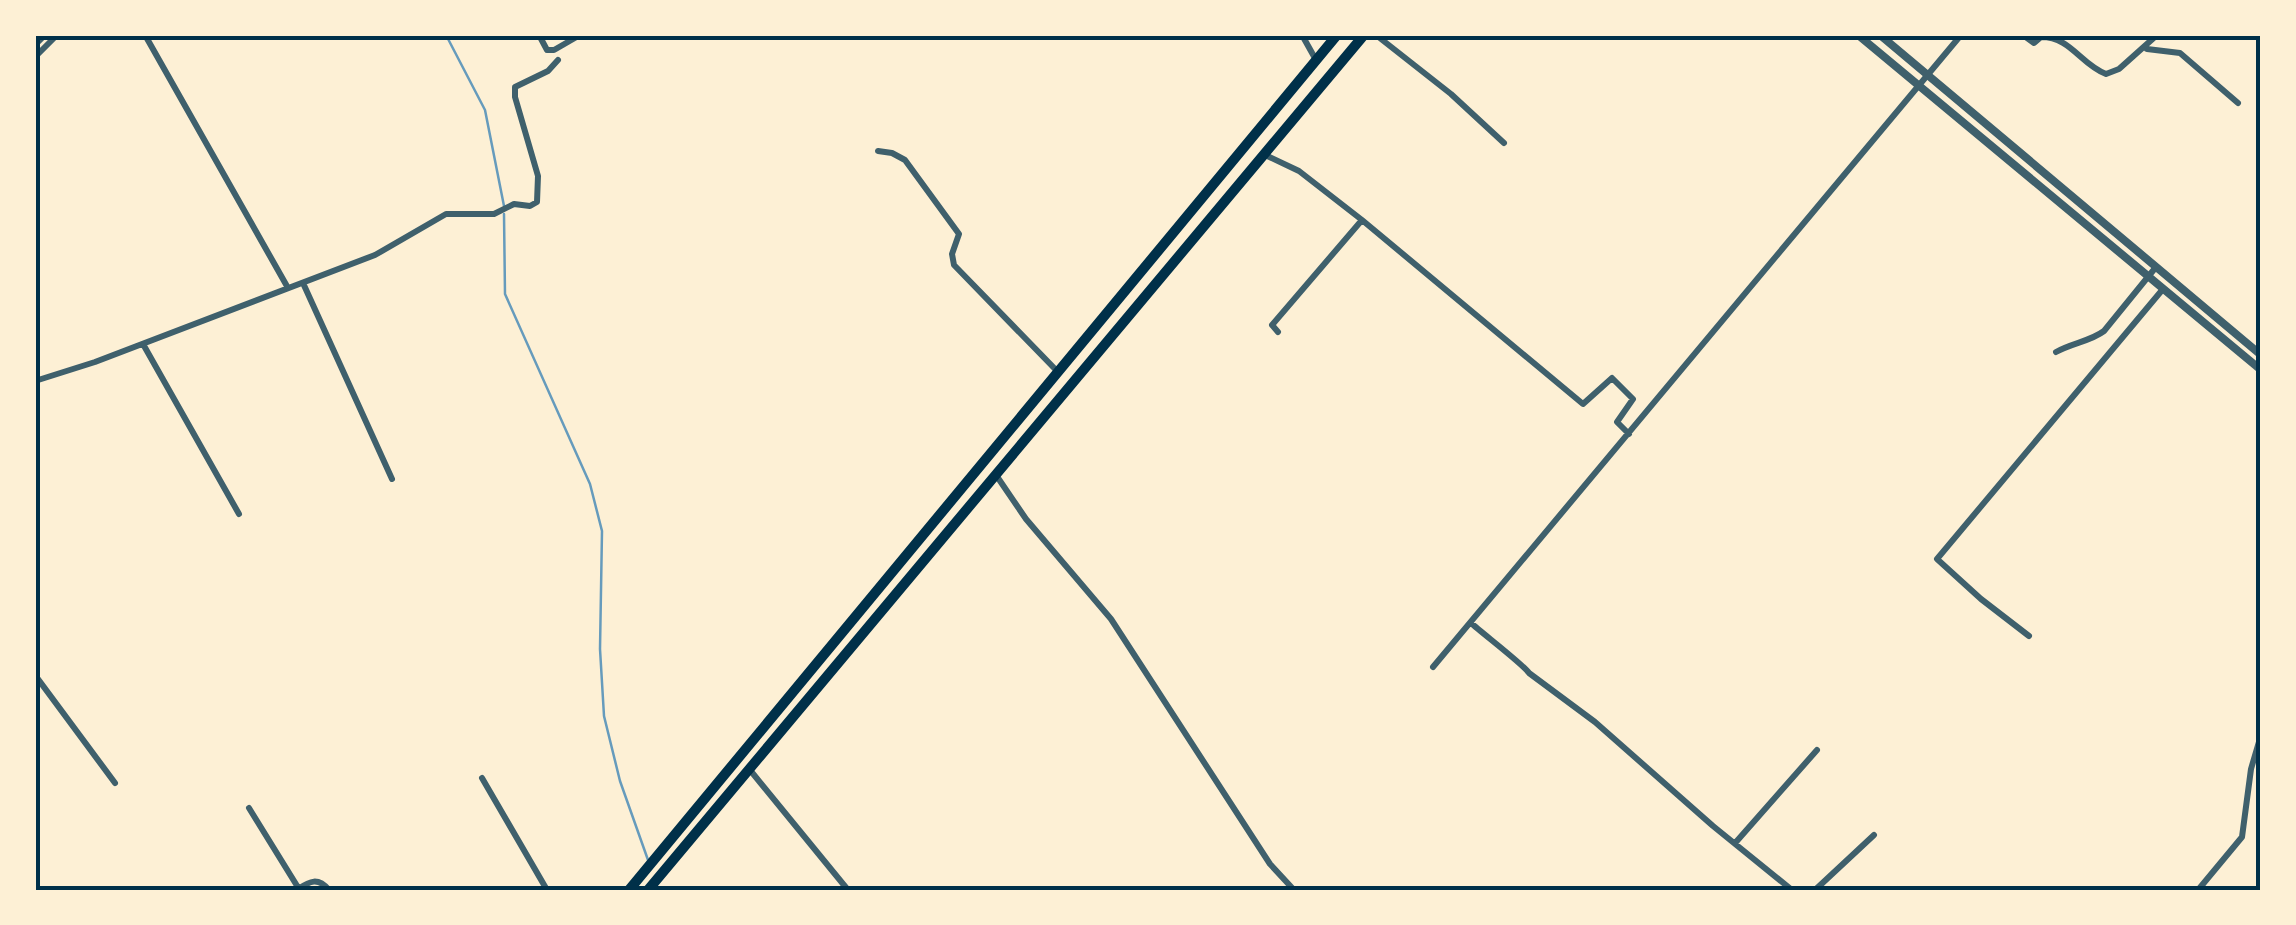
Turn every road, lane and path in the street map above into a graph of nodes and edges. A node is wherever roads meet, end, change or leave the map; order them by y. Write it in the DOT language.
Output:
graph roads {
  1 [pos="45,35"];
  2 [pos="57,35"];
  3 [pos="145,35"];
  4 [pos="539,35"];
  5 [pos="580,35"];
  6 [pos="1302,35"];
  7 [pos="1338,35"];
  8 [pos="1364,35"];
  9 [pos="1376,35"];
  10 [pos="1858,35"];
  11 [pos="1880,35"];
  12 [pos="1961,35"];
  13 [pos="2023,35"];
  14 [pos="2157,35"];
  15 [pos="35,45"];
  16 [pos="2146,48"];
  17 [pos="35,57"];
  18 [pos="558,60"];
  19 [pos="1316,60"];
  20 [pos="1926,73"];
  21 [pos="1917,85"];
  22 [pos="2238,103"];
  23 [pos="1504,143"];
  24 [pos="878,151"];
  25 [pos="1262,154"];
  26 [pos="2022,155"];
  27 [pos="2013,164"];
  28 [pos="1362,220"];
  29 [pos="2156,267"];
  30 [pos="2150,276"];
  31 [pos="303,283"];
  32 [pos="288,288"];
  33 [pos="2163,289"];
  34 [pos="1278,332"];
  35 [pos="2244,340"];
  36 [pos="143,344"];
  37 [pos="2236,349"];
  38 [pos="2056,352"];
  39 [pos="2261,355"];
  40 [pos="2261,370"];
  41 [pos="1058,372"];
  42 [pos="35,382"];
  43 [pos="1629,434"];
  44 [pos="996,475"];
  45 [pos="392,480"];
  46 [pos="239,514"];
  47 [pos="1471,622"];
  48 [pos="2030,636"];
  49 [pos="1433,668"];
  50 [pos="35,674"];
  51 [pos="2261,734"];
  52 [pos="1818,750"];
  53 [pos="749,770"];
  54 [pos="482,778"];
  55 [pos="115,783"];
  56 [pos="250,808"];
  57 [pos="1874,834"];
  58 [pos="1736,842"];
  59 [pos="633,886"];
  60 [pos="298,889"];
  61 [pos="329,890"];
  62 [pos="547,890"];
  63 [pos="648,890"];
  64 [pos="848,890"];
  65 [pos="1294,890"];
  66 [pos="1792,890"];
  67 [pos="1814,890"];
  68 [pos="2198,890"];
  1 -- 15 [label="street"];
  2 -- 17 [label="street"];
  3 -- 32 [label="street"];
  4 -- 5 [label="street"];
  6 -- 19 [label="street"];
  7 -- 19 [label="highway"];
  8 -- 25 [label="highway"];
  9 -- 23 [label="street"];
  10 -- 21 [label="street"];
  11 -- 20 [label="street"];
  12 -- 20 [label="street"];
  13 -- 16 [label="street"];
  14 -- 16 [label="street"];
  16 -- 22 [label="street"];
  18 -- 31 [label="street"];
  19 -- 41 [label="highway"];
  20 -- 21 [label="street"];
  20 -- 26 [label="street"];
  21 -- 27 [label="street"];
  21 -- 43 [label="street"];
  24 -- 41 [label="street"];
  25 -- 28 [label="street"];
  25 -- 44 [label="highway"];
  26 -- 27 [label="street"];
  26 -- 29 [label="street"];
  27 -- 30 [label="street"];
  28 -- 34 [label="street"];
  28 -- 43 [label="street"];
  29 -- 30 [label="street"];
  29 -- 35 [label="street"];
  30 -- 33 [label="street"];
  30 -- 38 [label="street"];
  31 -- 32 [label="street"];
  31 -- 45 [label="street"];
  32 -- 36 [label="street"];
  33 -- 37 [label="street"];
  33 -- 48 [label="street"];
  35 -- 37 [label="street"];
  35 -- 39 [label="street"];
  36 -- 42 [label="street"];
  36 -- 46 [label="street"];
  37 -- 40 [label="street"];
  41 -- 59 [label="highway"];
  43 -- 47 [label="street"];
  44 -- 53 [label="highway"];
  44 -- 65 [label="street"];
  47 -- 49 [label="street"];
  47 -- 58 [label="street"];
  50 -- 55 [label="street"];
  51 -- 68 [label="street"];
  52 -- 58 [label="street"];
  53 -- 63 [label="highway"];
  53 -- 64 [label="street"];
  54 -- 62 [label="street"];
  56 -- 60 [label="street"];
  57 -- 67 [label="street"];
  58 -- 66 [label="street"];
  60 -- 61 [label="street"];
}
